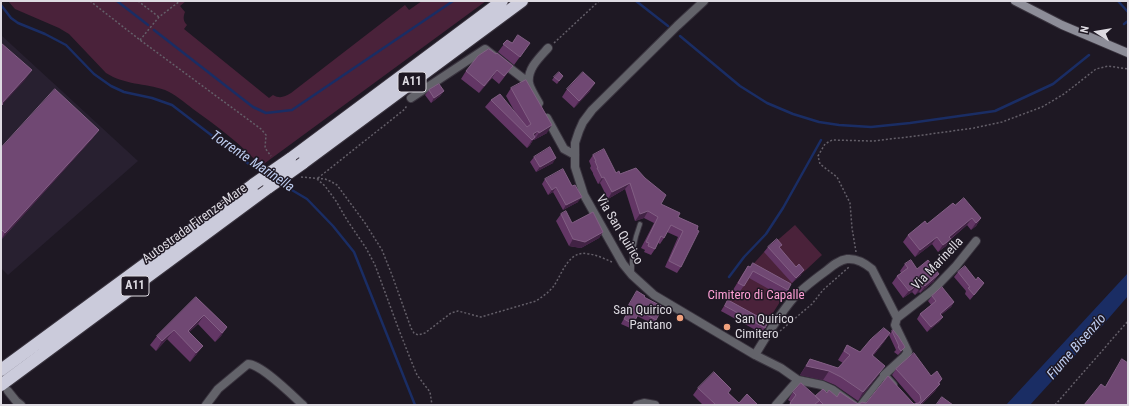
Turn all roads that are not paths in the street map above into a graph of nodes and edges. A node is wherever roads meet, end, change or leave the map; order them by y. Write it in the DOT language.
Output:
graph roads {
  1 [pos="502,1"];
  2 [pos="522,1"];
  3 [pos="704,1"];
  4 [pos="1015,1"];
  5 [pos="548,48"];
  6 [pos="1128,53"];
  7 [pos="529,84"];
  8 [pos="411,98"];
  9 [pos="575,154"];
  10 [pos="640,224"];
  11 [pos="976,241"];
  12 [pos="632,275"];
  13 [pos="897,318"];
  14 [pos="755,355"];
  15 [pos="1,370"];
  16 [pos="884,375"];
  17 [pos="798,380"];
  18 [pos="5,388"];
  19 [pos="897,390"];
  20 [pos="21,405"];
  21 [pos="206,405"];
  22 [pos="304,405"];
  23 [pos="638,405"];
  24 [pos="655,405"];
  25 [pos="776,405"];
  26 [pos="854,405"];
  27 [pos="860,405"];
  1 -- 15 [label="highway, Autostrada Firenze-Mare / A11, bridge"];
  2 -- 18 [label="highway, Autostrada Firenze-Mare / A11, bridge"];
  3 -- 9 [label="street, Via San Quirico"];
  4 -- 6 [label="main road"];
  5 -- 7 [label="street"];
  7 -- 8 [label="street"];
  7 -- 9 [label="street"];
  9 -- 12 [label="street, Via San Quirico"];
  10 -- 12 [label="lane"];
  11 -- 13 [label="street, Via Marinella"];
  12 -- 14 [label="street, Via San Quirico"];
  13 -- 14 [label="street"];
  13 -- 16 [label="street"];
  14 -- 17 [label="street, Via San Quirico"];
  16 -- 19 [label="street"];
  16 -- 27 [label="street"];
  17 -- 25 [label="street"];
  17 -- 26 [label="street, Via San Quirico"];
  18 -- 20 [label="street"];
  21 -- 22 [label="street"];
  23 -- 24 [label="street"];
}
